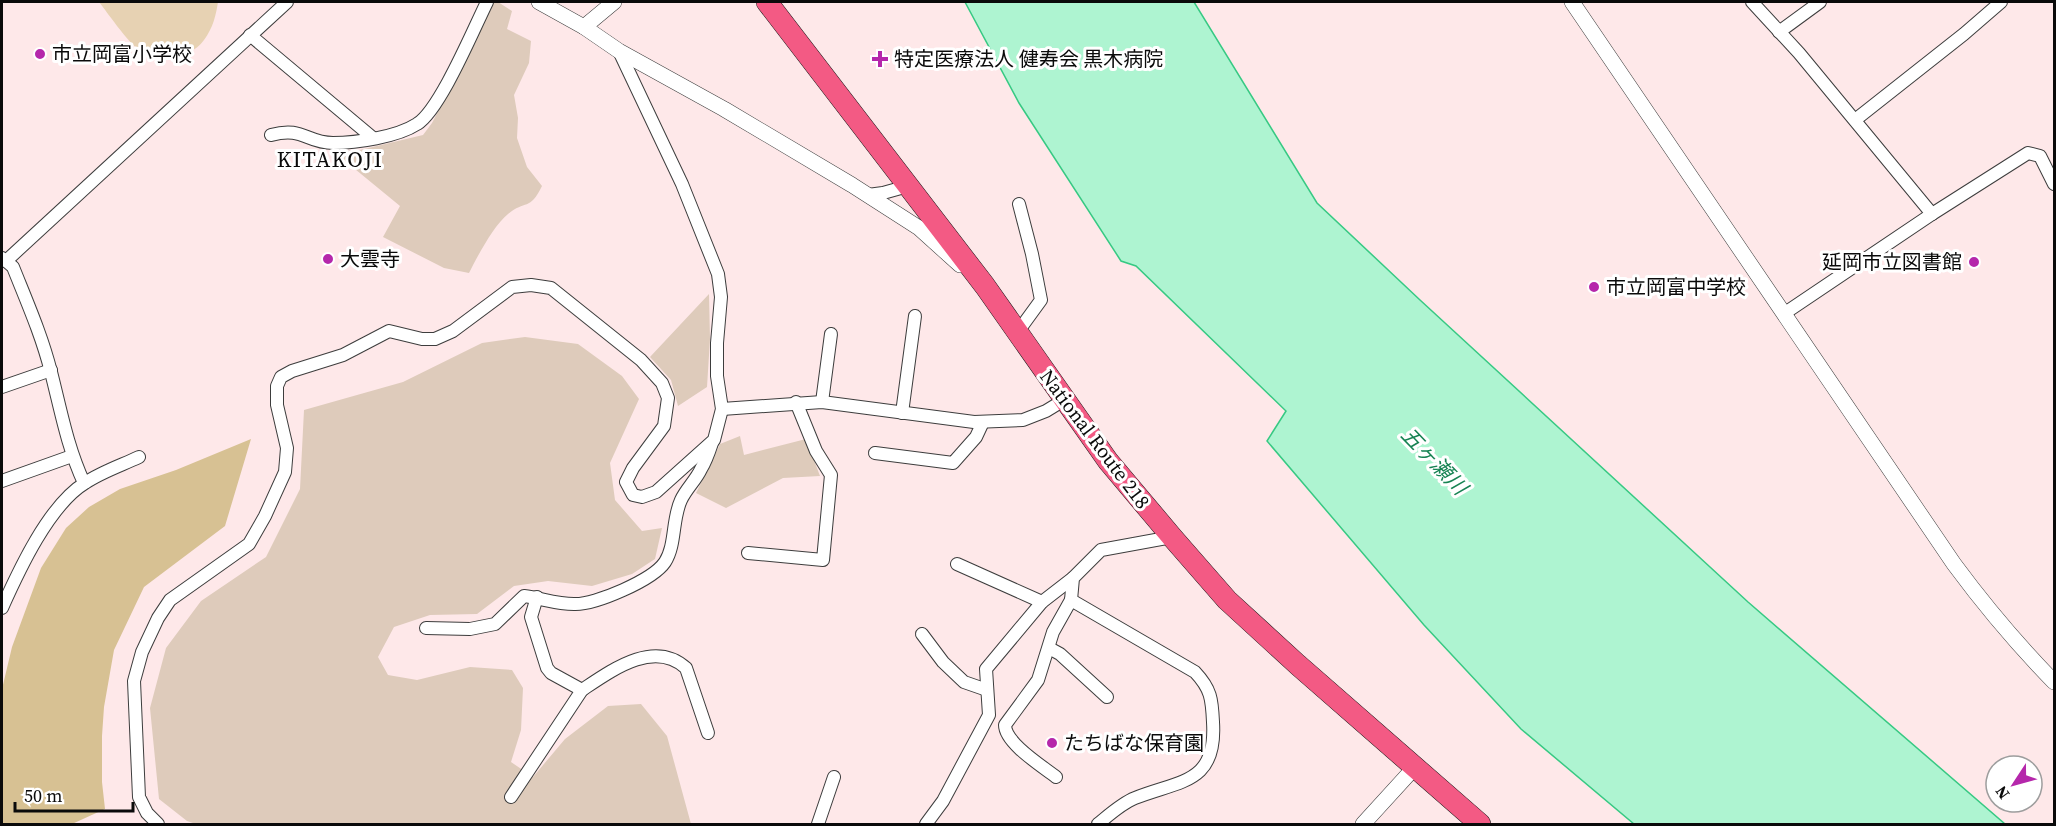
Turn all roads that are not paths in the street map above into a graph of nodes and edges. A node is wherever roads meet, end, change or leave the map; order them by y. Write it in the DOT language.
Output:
graph roads {
  1 [pos="287,2"];
  2 [pos="487,2"];
  3 [pos="539,2"];
  4 [pos="614,2"];
  5 [pos="767,2"];
  6 [pos="1572,2"];
  7 [pos="1752,2"];
  8 [pos="1820,2"];
  9 [pos="2001,2"];
  10 [pos="584,27"];
  11 [pos="1779,32"];
  12 [pos="250,35"];
  13 [pos="619,51"];
  14 [pos="1855,120"];
  15 [pos="271,135"];
  16 [pos="373,138"];
  17 [pos="2054,183"];
  18 [pos="908,186"];
  19 [pos="868,195"];
  20 [pos="1018,204"];
  21 [pos="1932,214"];
  22 [pos="4,260"];
  23 [pos="985,286"];
  24 [pos="1785,313"];
  25 [pos="915,316"];
  26 [pos="831,333"];
  27 [pos="1017,333"];
  28 [pos="51,370"];
  29 [pos="2,387"];
  30 [pos="1064,400"];
  31 [pos="796,402"];
  32 [pos="822,402"];
  33 [pos="722,409"];
  34 [pos="902,413"];
  35 [pos="983,422"];
  36 [pos="714,440"];
  37 [pos="875,453"];
  38 [pos="72,456"];
  39 [pos="139,457"];
  40 [pos="2,481"];
  41 [pos="84,483"];
  42 [pos="1172,537"];
  43 [pos="748,553"];
  44 [pos="957,564"];
  45 [pos="1073,578"];
  46 [pos="537,597"];
  47 [pos="1071,600"];
  48 [pos="1042,602"];
  49 [pos="2,608"];
  50 [pos="426,628"];
  51 [pos="922,634"];
  52 [pos="1049,648"];
  53 [pos="2055,682"];
  54 [pos="582,690"];
  55 [pos="987,690"];
  56 [pos="1107,697"];
  57 [pos="708,733"];
  58 [pos="1415,767"];
  59 [pos="834,777"];
  60 [pos="1056,777"];
  61 [pos="511,797"];
  62 [pos="158,825"];
  63 [pos="818,825"];
  64 [pos="926,825"];
  65 [pos="1098,825"];
  66 [pos="1363,825"];
  67 [pos="1480,825"];
  1 -- 12 [label="street"];
  2 -- 16 [label="street"];
  3 -- 10 [label="street"];
  4 -- 10 [label="street"];
  5 -- 18 [label="highway, National Route 218"];
  6 -- 24 [label="street"];
  7 -- 11 [label="street"];
  8 -- 11 [label="street"];
  9 -- 14 [label="street"];
  10 -- 13 [label="street"];
  11 -- 14 [label="street"];
  12 -- 16 [label="street"];
  12 -- 22 [label="street"];
  13 -- 19 [label="street"];
  13 -- 33 [label="street"];
  14 -- 21 [label="street"];
  15 -- 16 [label="street"];
  17 -- 21 [label="street"];
  18 -- 19 [label="street"];
  18 -- 23 [label="highway, National Route 218"];
  19 -- 23 [label="street"];
  20 -- 27 [label="street"];
  21 -- 24 [label="street"];
  22 -- 28 [label="street"];
  23 -- 27 [label="highway, National Route 218"];
  24 -- 53 [label="street"];
  25 -- 34 [label="street"];
  26 -- 32 [label="street"];
  27 -- 30 [label="highway, National Route 218"];
  28 -- 29 [label="street"];
  28 -- 38 [label="street"];
  30 -- 35 [label="street"];
  30 -- 42 [label="highway, National Route 218"];
  31 -- 32 [label="street"];
  31 -- 33 [label="street"];
  31 -- 43 [label="street"];
  32 -- 34 [label="street"];
  33 -- 36 [label="street"];
  34 -- 35 [label="street"];
  35 -- 37 [label="street"];
  36 -- 46 [label="street"];
  36 -- 62 [label="street"];
  38 -- 40 [label="street"];
  38 -- 41 [label="street"];
  39 -- 41 [label="street"];
  41 -- 49 [label="street"];
  42 -- 45 [label="street"];
  42 -- 58 [label="highway, National Route 218"];
  44 -- 48 [label="street"];
  45 -- 47 [label="street"];
  45 -- 48 [label="street"];
  46 -- 50 [label="street"];
  46 -- 54 [label="street"];
  47 -- 52 [label="street"];
  47 -- 65 [label="street"];
  48 -- 55 [label="street"];
  51 -- 55 [label="street"];
  52 -- 56 [label="street"];
  52 -- 60 [label="street"];
  54 -- 57 [label="street"];
  54 -- 61 [label="street"];
  55 -- 64 [label="street"];
  58 -- 66 [label="street"];
  58 -- 67 [label="highway, National Route 218"];
  59 -- 63 [label="street"];
}
